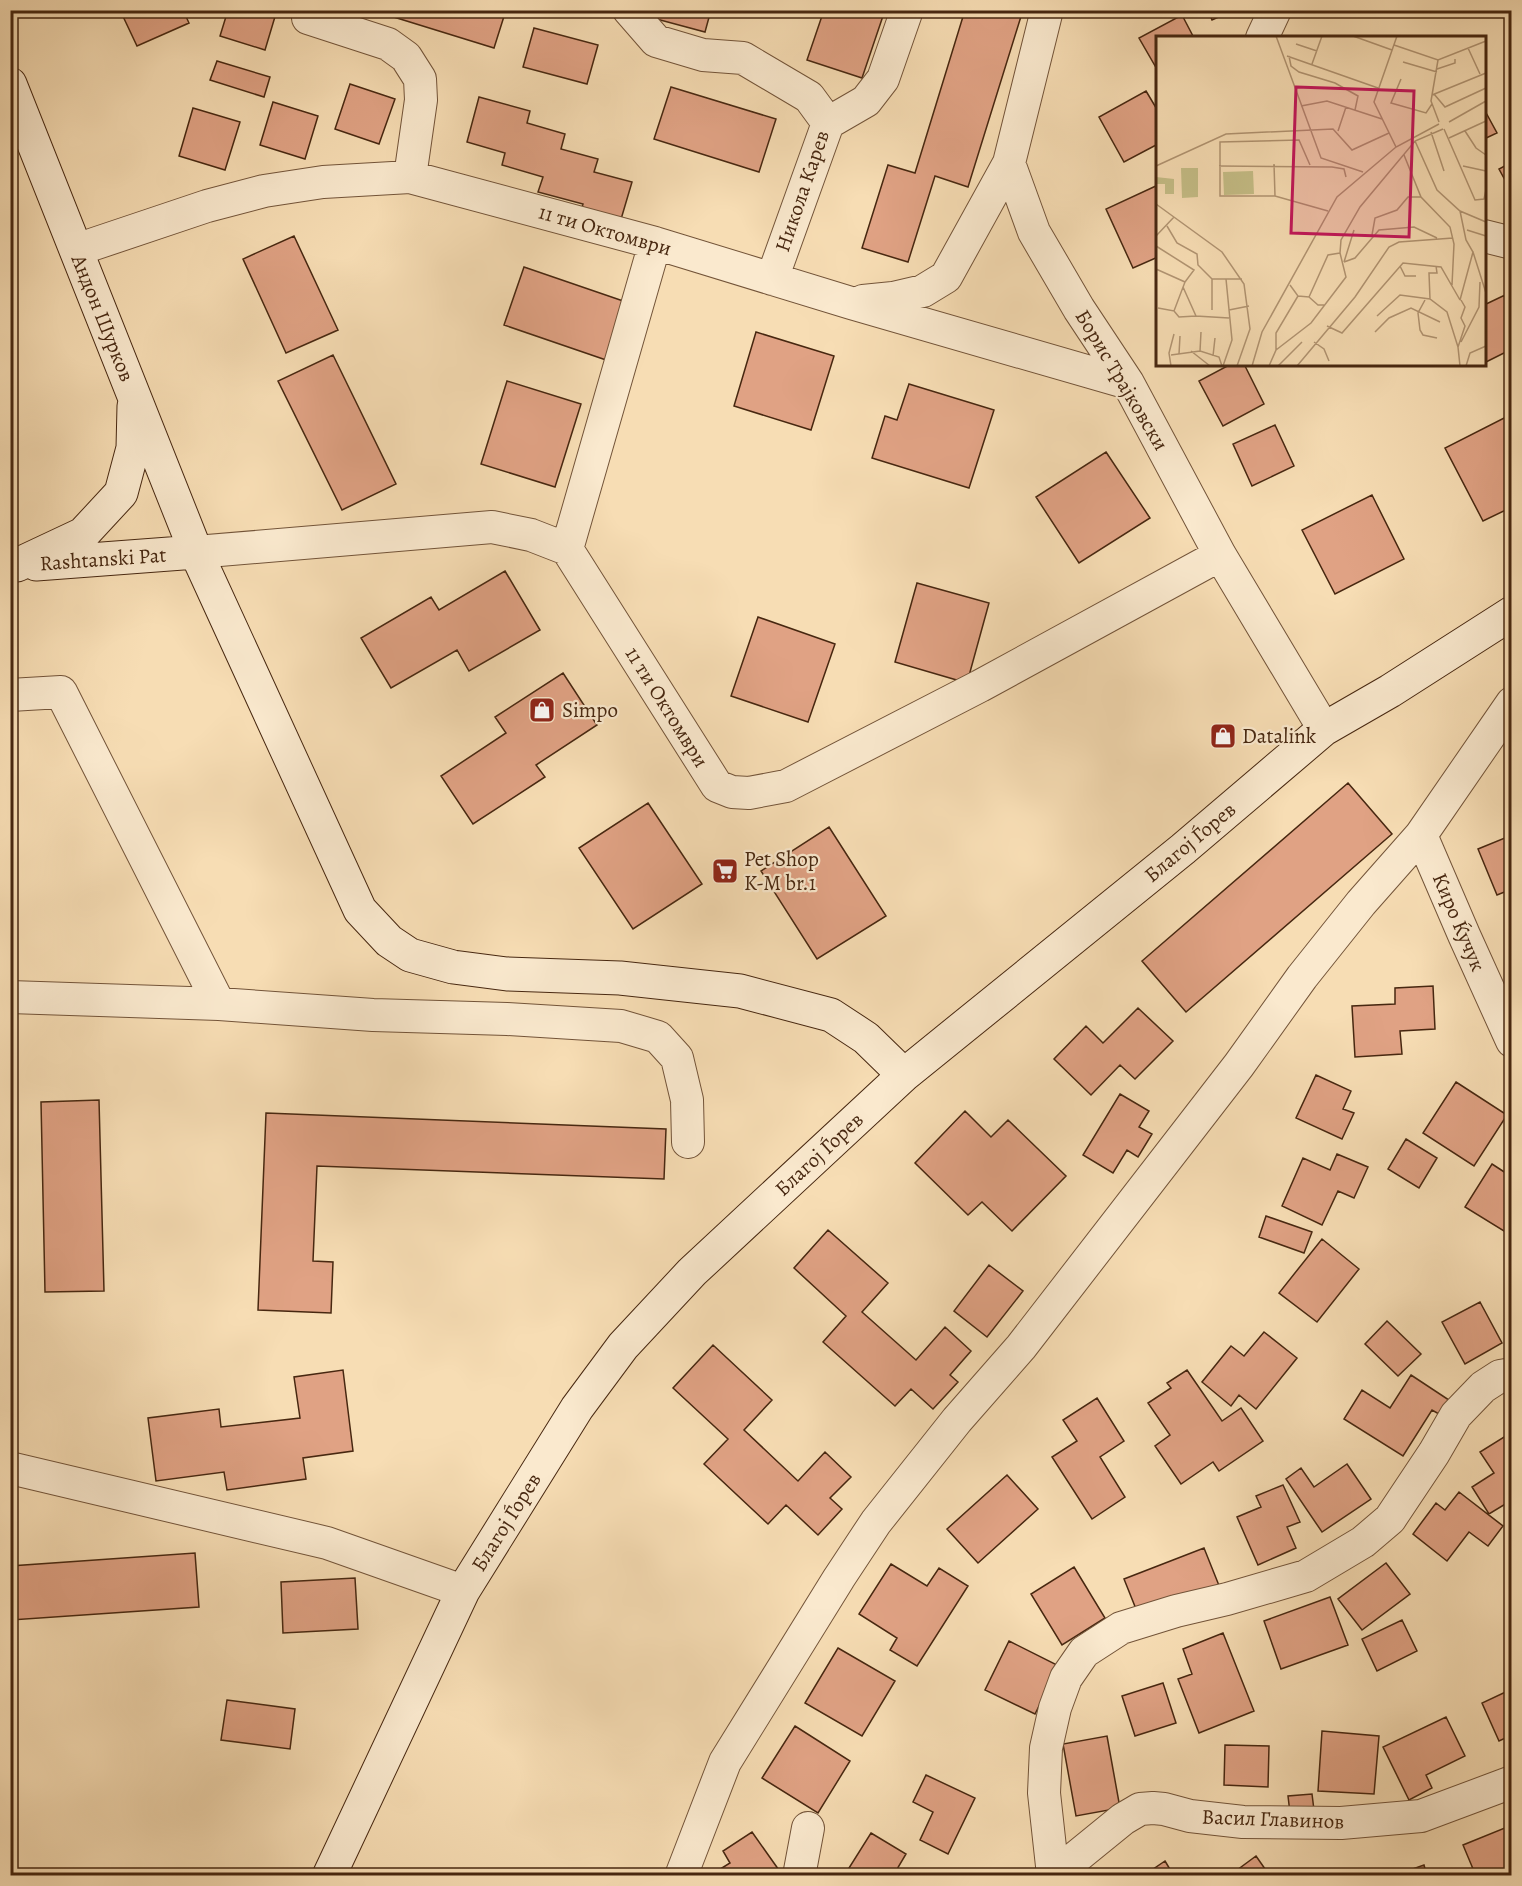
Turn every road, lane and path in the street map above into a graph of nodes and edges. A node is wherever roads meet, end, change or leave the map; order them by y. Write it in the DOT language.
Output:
graph roads {
  1 [pos="629,10"];
  2 [pos="907,10"];
  3 [pos="1047,10"];
  4 [pos="1275,10"];
  5 [pos="308,18"];
  6 [pos="1263,36"];
  7 [pos="10,84"];
  8 [pos="828,123"];
  9 [pos="1009,163"];
  10 [pos="410,177"];
  11 [pos="1486,236"];
  12 [pos="655,243"];
  13 [pos="1512,243"];
  14 [pos="76,250"];
  15 [pos="772,279"];
  16 [pos="851,303"];
  17 [pos="1128,384"];
  18 [pos="135,394"];
  19 [pos="567,549"];
  20 [pos="196,552"];
  21 [pos="1220,555"];
  22 [pos="14,565"];
  23 [pos="1512,613"];
  24 [pos="10,695"];
  25 [pos="1512,703"];
  26 [pos="1324,729"];
  27 [pos="1421,835"];
  28 [pos="10,997"];
  29 [pos="219,1004"];
  30 [pos="1512,1041"];
  31 [pos="904,1075"];
  32 [pos="688,1142"];
  33 [pos="1512,1374"];
  34 [pos="10,1468"];
  35 [pos="463,1591"];
  36 [pos="1512,1782"];
  37 [pos="808,1828"];
  38 [pos="329,1875"];
  39 [pos="681,1875"];
  40 [pos="799,1875"];
  41 [pos="1053,1875"];
  1 -- 8 [label="street, Никола Карев"];
  2 -- 8 [label="street"];
  3 -- 9 [label="street"];
  4 -- 6 [label="street"];
  5 -- 10 [label="street"];
  7 -- 14 [label="main road, Андон Шурков"];
  8 -- 15 [label="street, Никола Карев"];
  9 -- 16 [label="street"];
  9 -- 17 [label="street, Борис Трајковски"];
  10 -- 12 [label="street, 11 ти Октомври"];
  10 -- 14 [label="street, 11 ти Октомври"];
  11 -- 13 [label="street"];
  12 -- 15 [label="street, 11 ти Октомври"];
  12 -- 19 [label="street"];
  14 -- 18 [label="main road, Андон Шурков"];
  15 -- 16 [label="street, 11 ти Октомври"];
  16 -- 17 [label="street, 11 ти Октомври"];
  17 -- 21 [label="street, Борис Трајковски"];
  18 -- 20 [label="main road, Андон Шурков"];
  18 -- 22 [label="main road"];
  19 -- 20 [label="street"];
  19 -- 21 [label="street, 11 ти Октомври"];
  20 -- 22 [label="main road, Rashtanski Pat"];
  20 -- 31 [label="main road, Андон Шурков"];
  21 -- 26 [label="street, Борис Трајковски"];
  23 -- 26 [label="main road, Благој Ѓорев"];
  24 -- 29 [label="street"];
  25 -- 27 [label="street"];
  26 -- 31 [label="main road, Благој Ѓорев"];
  27 -- 30 [label="street, Киро Ќучук"];
  27 -- 39 [label="street"];
  28 -- 29 [label="street"];
  29 -- 32 [label="street"];
  31 -- 35 [label="main road, Благој Ѓорев"];
  33 -- 41 [label="street"];
  34 -- 35 [label="street"];
  35 -- 38 [label="main road, Благој Ѓорев"];
  36 -- 41 [label="street, Васил Главинов"];
  37 -- 40 [label="street"];
}
